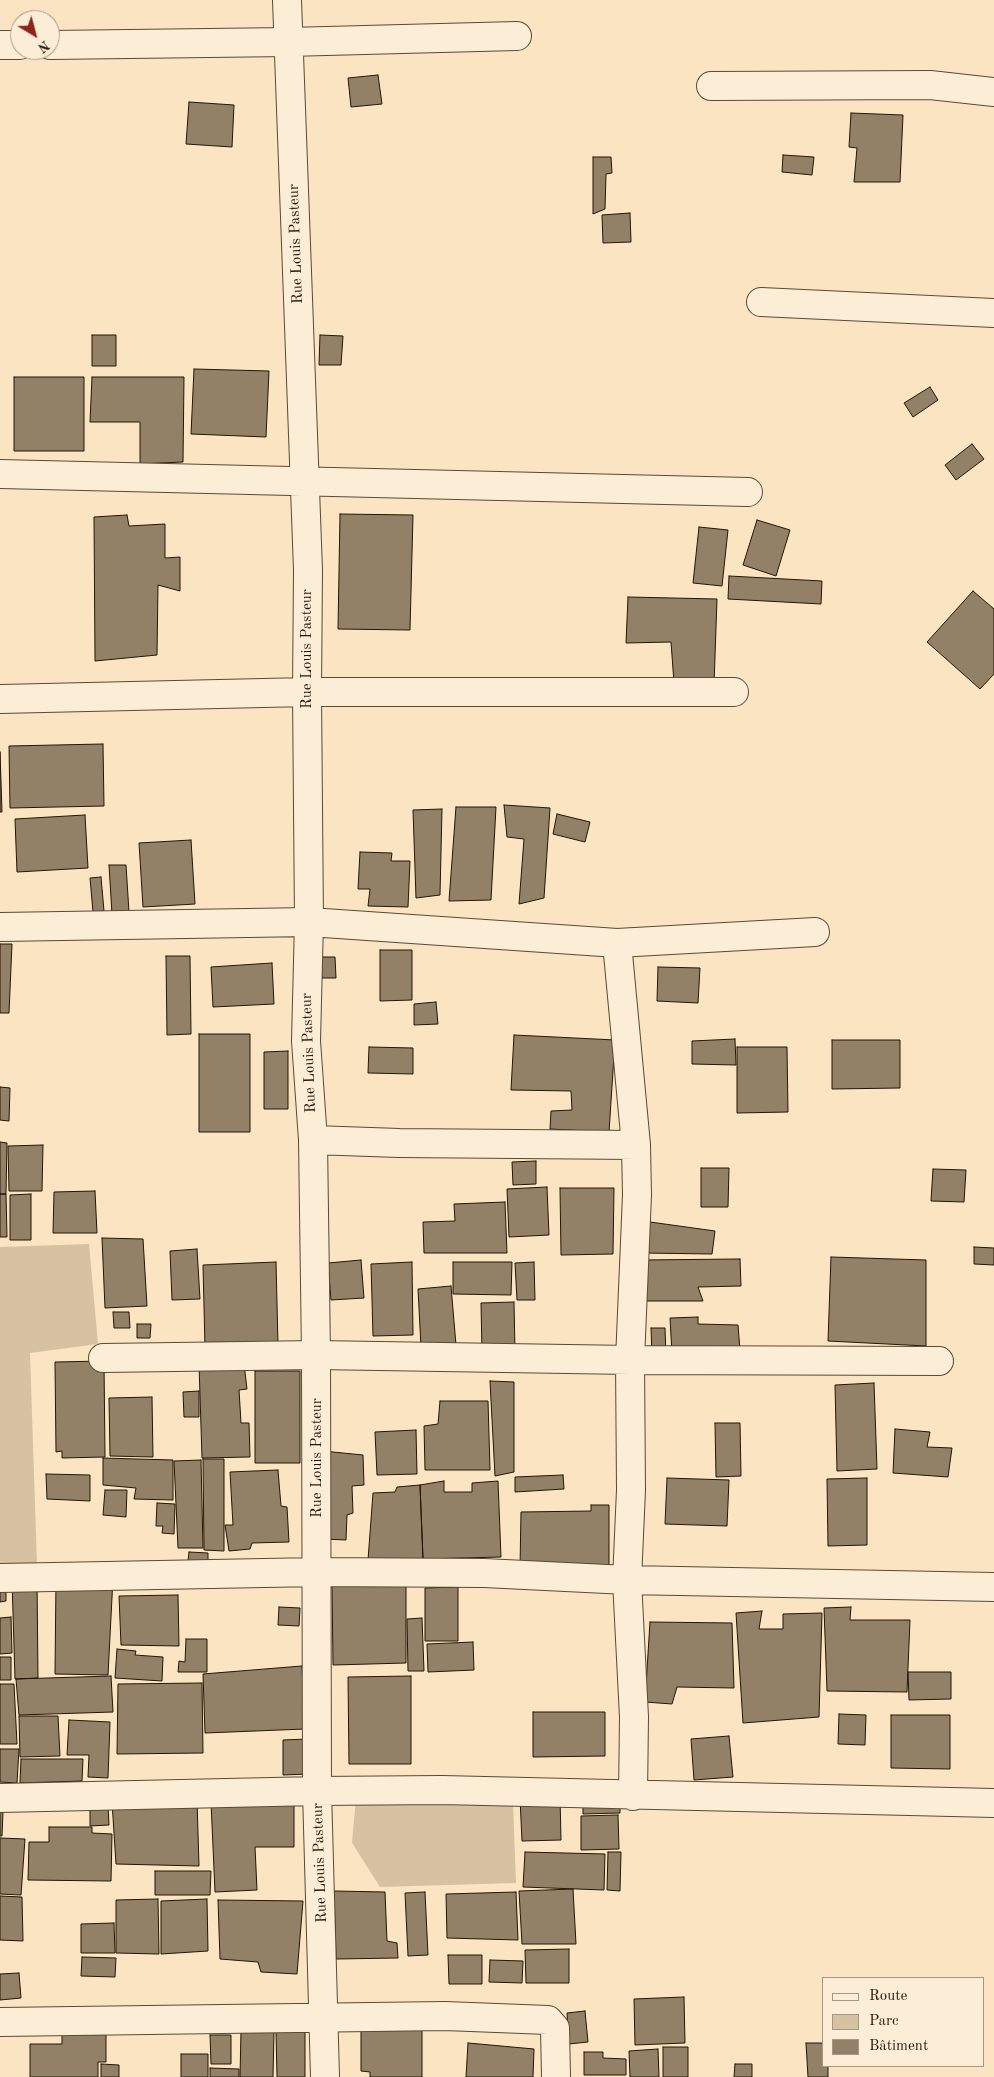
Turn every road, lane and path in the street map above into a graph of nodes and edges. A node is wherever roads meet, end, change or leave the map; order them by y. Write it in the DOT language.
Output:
graph roads {
  1 [pos="287,0"];
  2 [pos="517,36"];
  3 [pos="288,42"];
  4 [pos="60,45"];
  5 [pos="711,86"];
  6 [pos="994,92"];
  7 [pos="761,302"];
  8 [pos="994,313"];
  9 [pos="0,474"];
  10 [pos="305,483"];
  11 [pos="748,492"];
  12 [pos="306,692"];
  13 [pos="734,692"];
  14 [pos="0,699"];
  15 [pos="309,922"];
  16 [pos="0,927"];
  17 [pos="816,932"];
  18 [pos="617,943"];
  19 [pos="313,1140"];
  20 [pos="636,1145"];
  21 [pos="316,1355"];
  22 [pos="103,1358"];
  23 [pos="630,1360"];
  24 [pos="939,1361"];
  25 [pos="317,1572"];
  26 [pos="0,1578"];
  27 [pos="627,1580"];
  28 [pos="994,1588"];
  29 [pos="317,1791"];
  30 [pos="633,1796"];
  31 [pos="0,1798"];
  32 [pos="994,1803"];
  33 [pos="324,2017"];
  34 [pos="0,2022"];
  35 [pos="325,2077"];
  36 [pos="556,2077"];
  1 -- 3 [label="street, Rue Louis Pasteur"];
  2 -- 3 [label="street"];
  3 -- 4 [label="street"];
  3 -- 10 [label="street, Rue Louis Pasteur"];
  5 -- 6 [label="street"];
  7 -- 8 [label="street"];
  9 -- 10 [label="street"];
  10 -- 11 [label="street"];
  10 -- 12 [label="street, Rue Louis Pasteur"];
  12 -- 13 [label="street"];
  12 -- 14 [label="street"];
  12 -- 15 [label="street, Rue Louis Pasteur"];
  15 -- 16 [label="street"];
  15 -- 18 [label="street"];
  15 -- 19 [label="street, Rue Louis Pasteur"];
  17 -- 18 [label="street"];
  18 -- 20 [label="street"];
  19 -- 20 [label="street"];
  19 -- 21 [label="street, Rue Louis Pasteur"];
  20 -- 23 [label="street"];
  21 -- 22 [label="street"];
  21 -- 23 [label="street"];
  21 -- 25 [label="street, Rue Louis Pasteur"];
  23 -- 24 [label="street"];
  23 -- 27 [label="street"];
  25 -- 26 [label="street"];
  25 -- 27 [label="street"];
  25 -- 29 [label="street, Rue Louis Pasteur"];
  27 -- 28 [label="street"];
  27 -- 30 [label="street"];
  29 -- 30 [label="street"];
  29 -- 31 [label="street"];
  29 -- 33 [label="street, Rue Louis Pasteur"];
  30 -- 32 [label="street"];
  33 -- 34 [label="street"];
  33 -- 35 [label="street, Rue Louis Pasteur"];
  33 -- 36 [label="street"];
}
